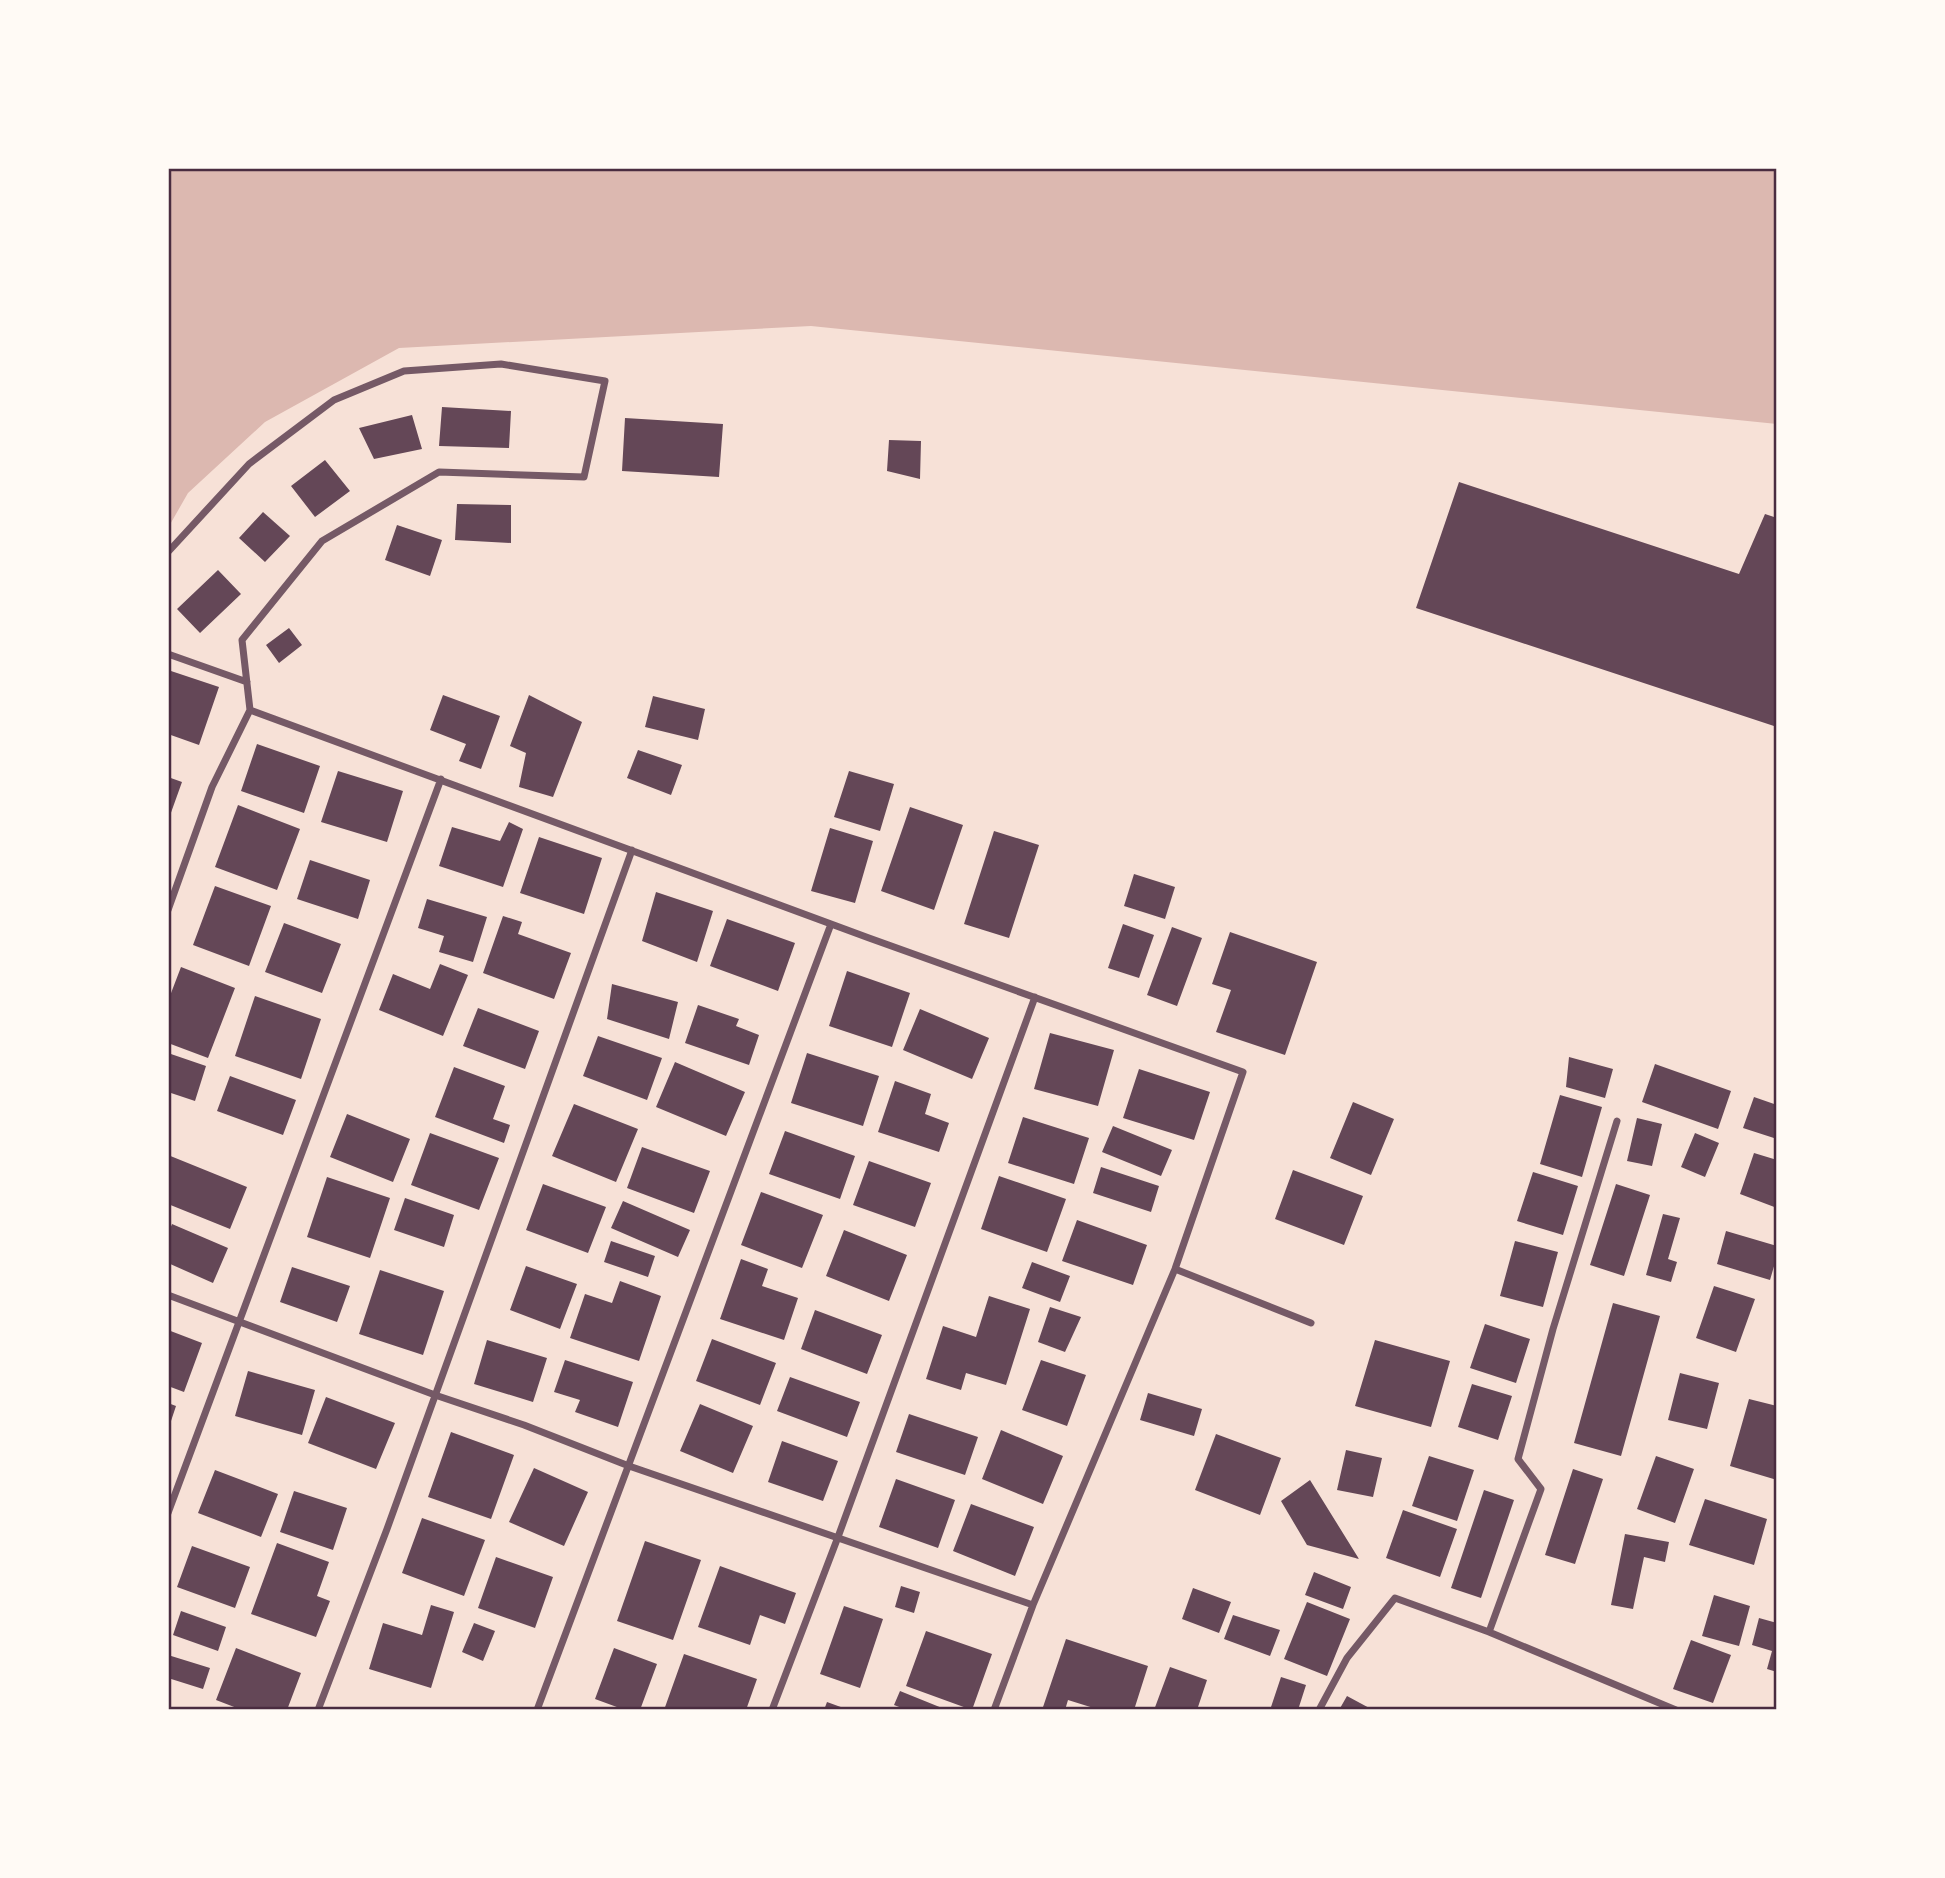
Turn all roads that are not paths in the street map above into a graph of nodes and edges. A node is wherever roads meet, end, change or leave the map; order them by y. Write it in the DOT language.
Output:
graph roads {
  1 [pos="168,552"];
  2 [pos="168,653"];
  3 [pos="247,682"];
  4 [pos="250,710"];
  5 [pos="441,779"];
  6 [pos="632,850"];
  7 [pos="168,910"];
  8 [pos="831,923"];
  9 [pos="1035,997"];
  10 [pos="1617,1121"];
  11 [pos="1175,1269"];
  12 [pos="168,1295"];
  13 [pos="241,1322"];
  14 [pos="1311,1323"];
  15 [pos="435,1395"];
  16 [pos="629,1466"];
  17 [pos="168,1513"];
  18 [pos="838,1537"];
  19 [pos="1033,1605"];
  20 [pos="1489,1632"];
  21 [pos="318,1710"];
  22 [pos="537,1710"];
  23 [pos="772,1710"];
  24 [pos="994,1710"];
  25 [pos="1319,1710"];
  26 [pos="1676,1710"];
  1 -- 3 [label="street"];
  2 -- 3 [label="street"];
  3 -- 4 [label="street"];
  4 -- 5 [label="street"];
  4 -- 7 [label="street"];
  5 -- 6 [label="street"];
  5 -- 13 [label="street"];
  6 -- 8 [label="street"];
  6 -- 15 [label="street"];
  8 -- 9 [label="street"];
  8 -- 16 [label="street"];
  9 -- 11 [label="street"];
  9 -- 18 [label="street"];
  10 -- 20 [label="street"];
  11 -- 14 [label="street"];
  11 -- 19 [label="street"];
  12 -- 13 [label="street"];
  13 -- 15 [label="street"];
  13 -- 17 [label="street"];
  15 -- 16 [label="street"];
  15 -- 21 [label="street"];
  16 -- 18 [label="street"];
  16 -- 22 [label="street"];
  18 -- 19 [label="street"];
  18 -- 23 [label="street"];
  19 -- 24 [label="street"];
  20 -- 25 [label="street"];
  20 -- 26 [label="street"];
}
